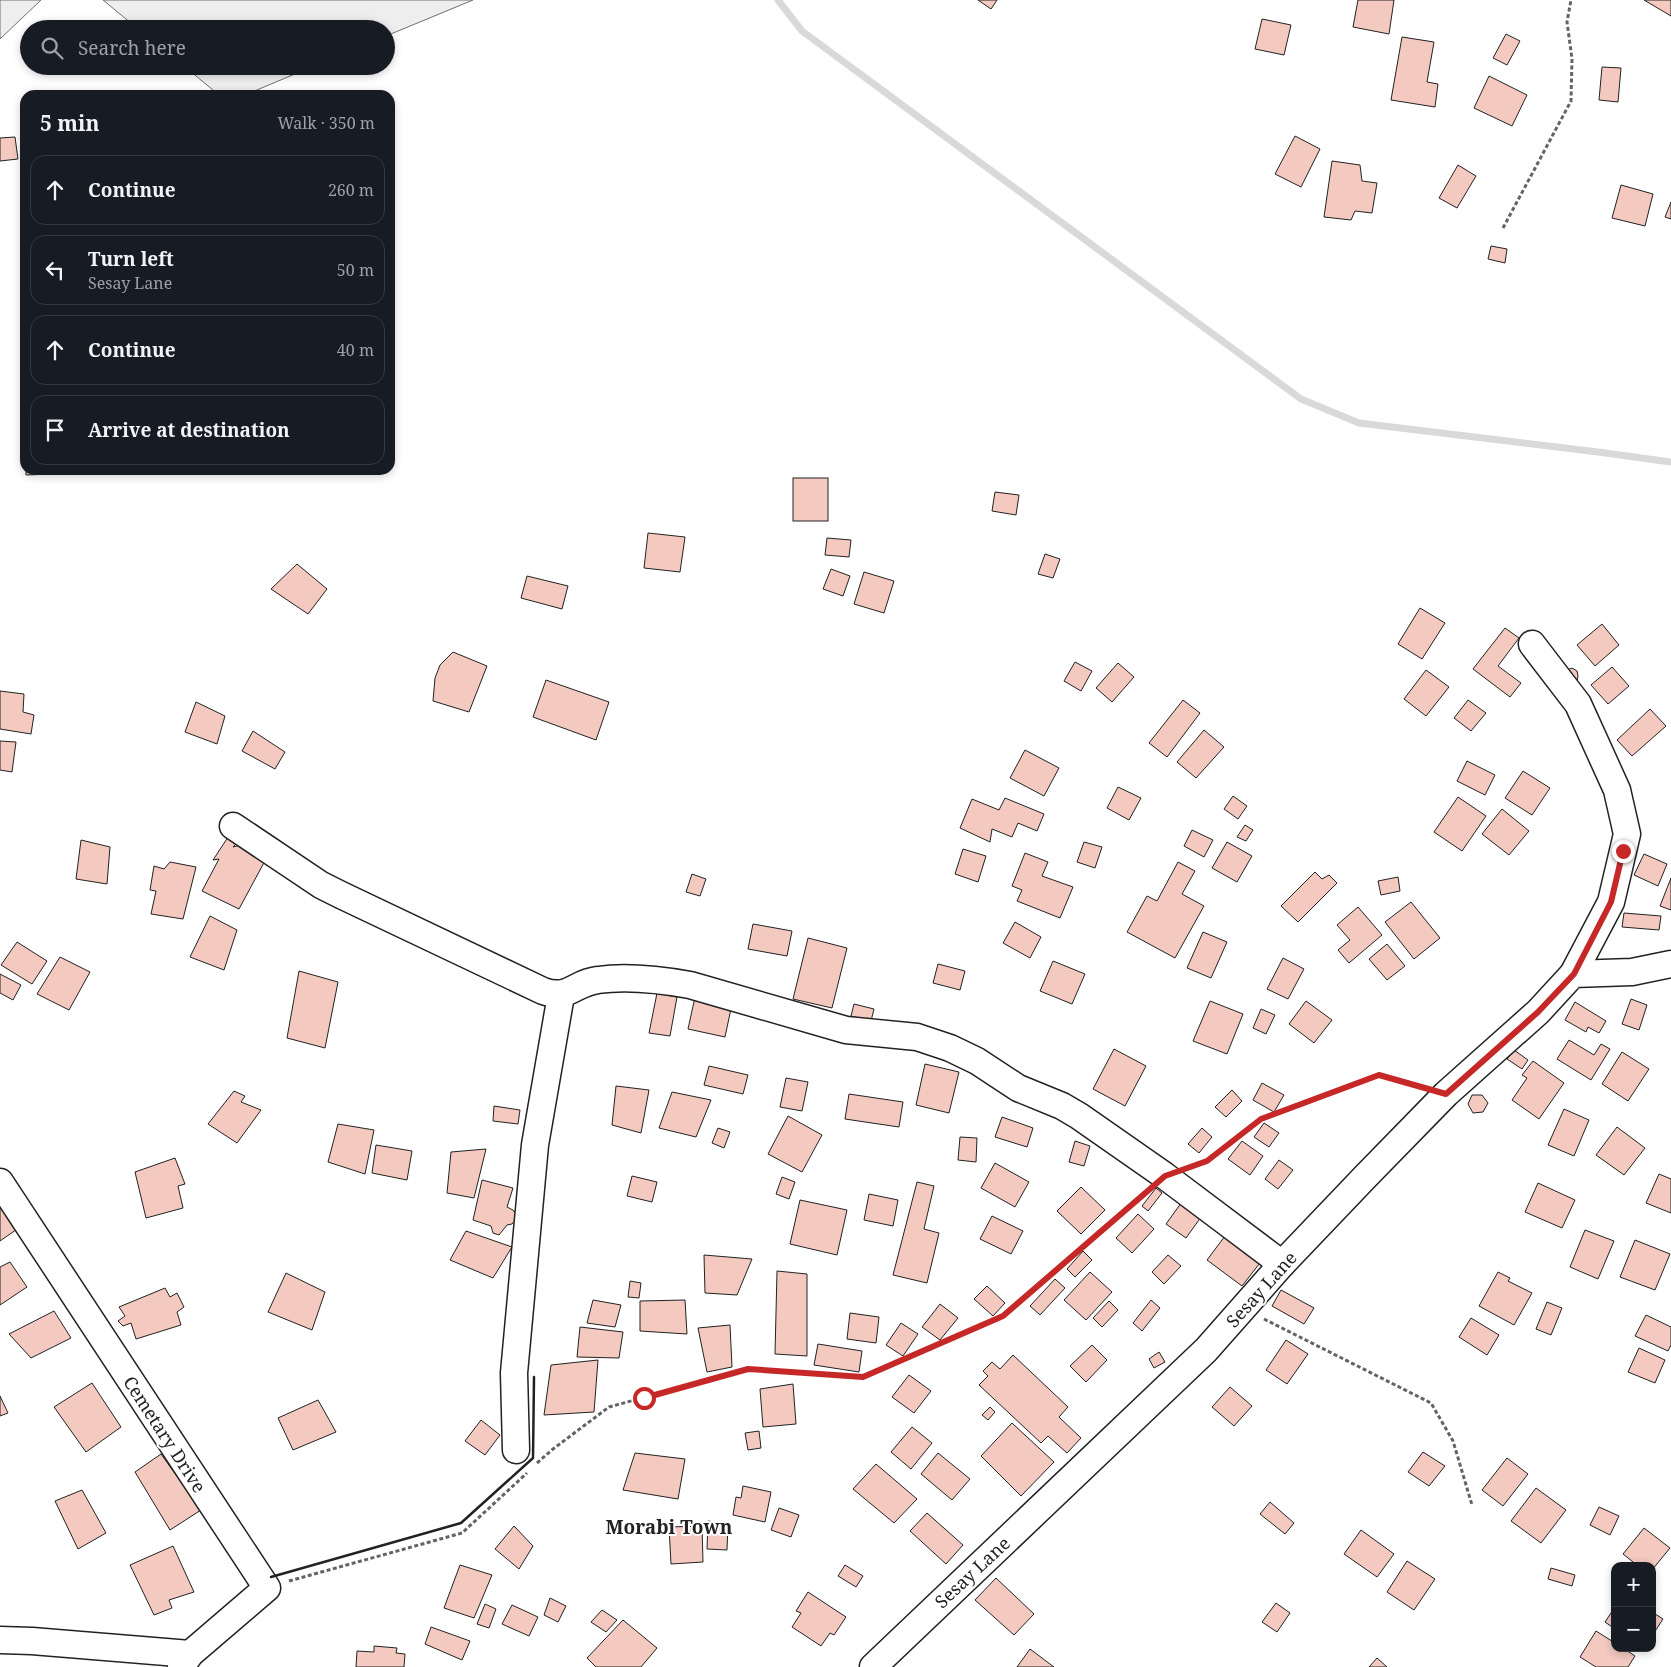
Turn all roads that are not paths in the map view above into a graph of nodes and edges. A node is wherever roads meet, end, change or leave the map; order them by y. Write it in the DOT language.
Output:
graph roads {
  1 [pos="1532,644"];
  2 [pos="233,826"];
  3 [pos="1671,964"];
  4 [pos="1574,974"];
  5 [pos="561,995"];
  6 [pos="0,1182"];
  7 [pos="1282,1264"];
  8 [pos="516,1450"];
  9 [pos="0,1640"];
  10 [pos="186,1661"];
  11 [pos="873,1667"];
  1 -- 4 [label="street, Sesay Lane"];
  2 -- 5 [label="street"];
  3 -- 4 [label="street"];
  4 -- 7 [label="street, Sesay Lane"];
  5 -- 7 [label="street"];
  5 -- 8 [label="street"];
  6 -- 10 [label="street, Cemetary Drive"];
  7 -- 11 [label="street, Sesay Lane"];
  9 -- 10 [label="street"];
}
